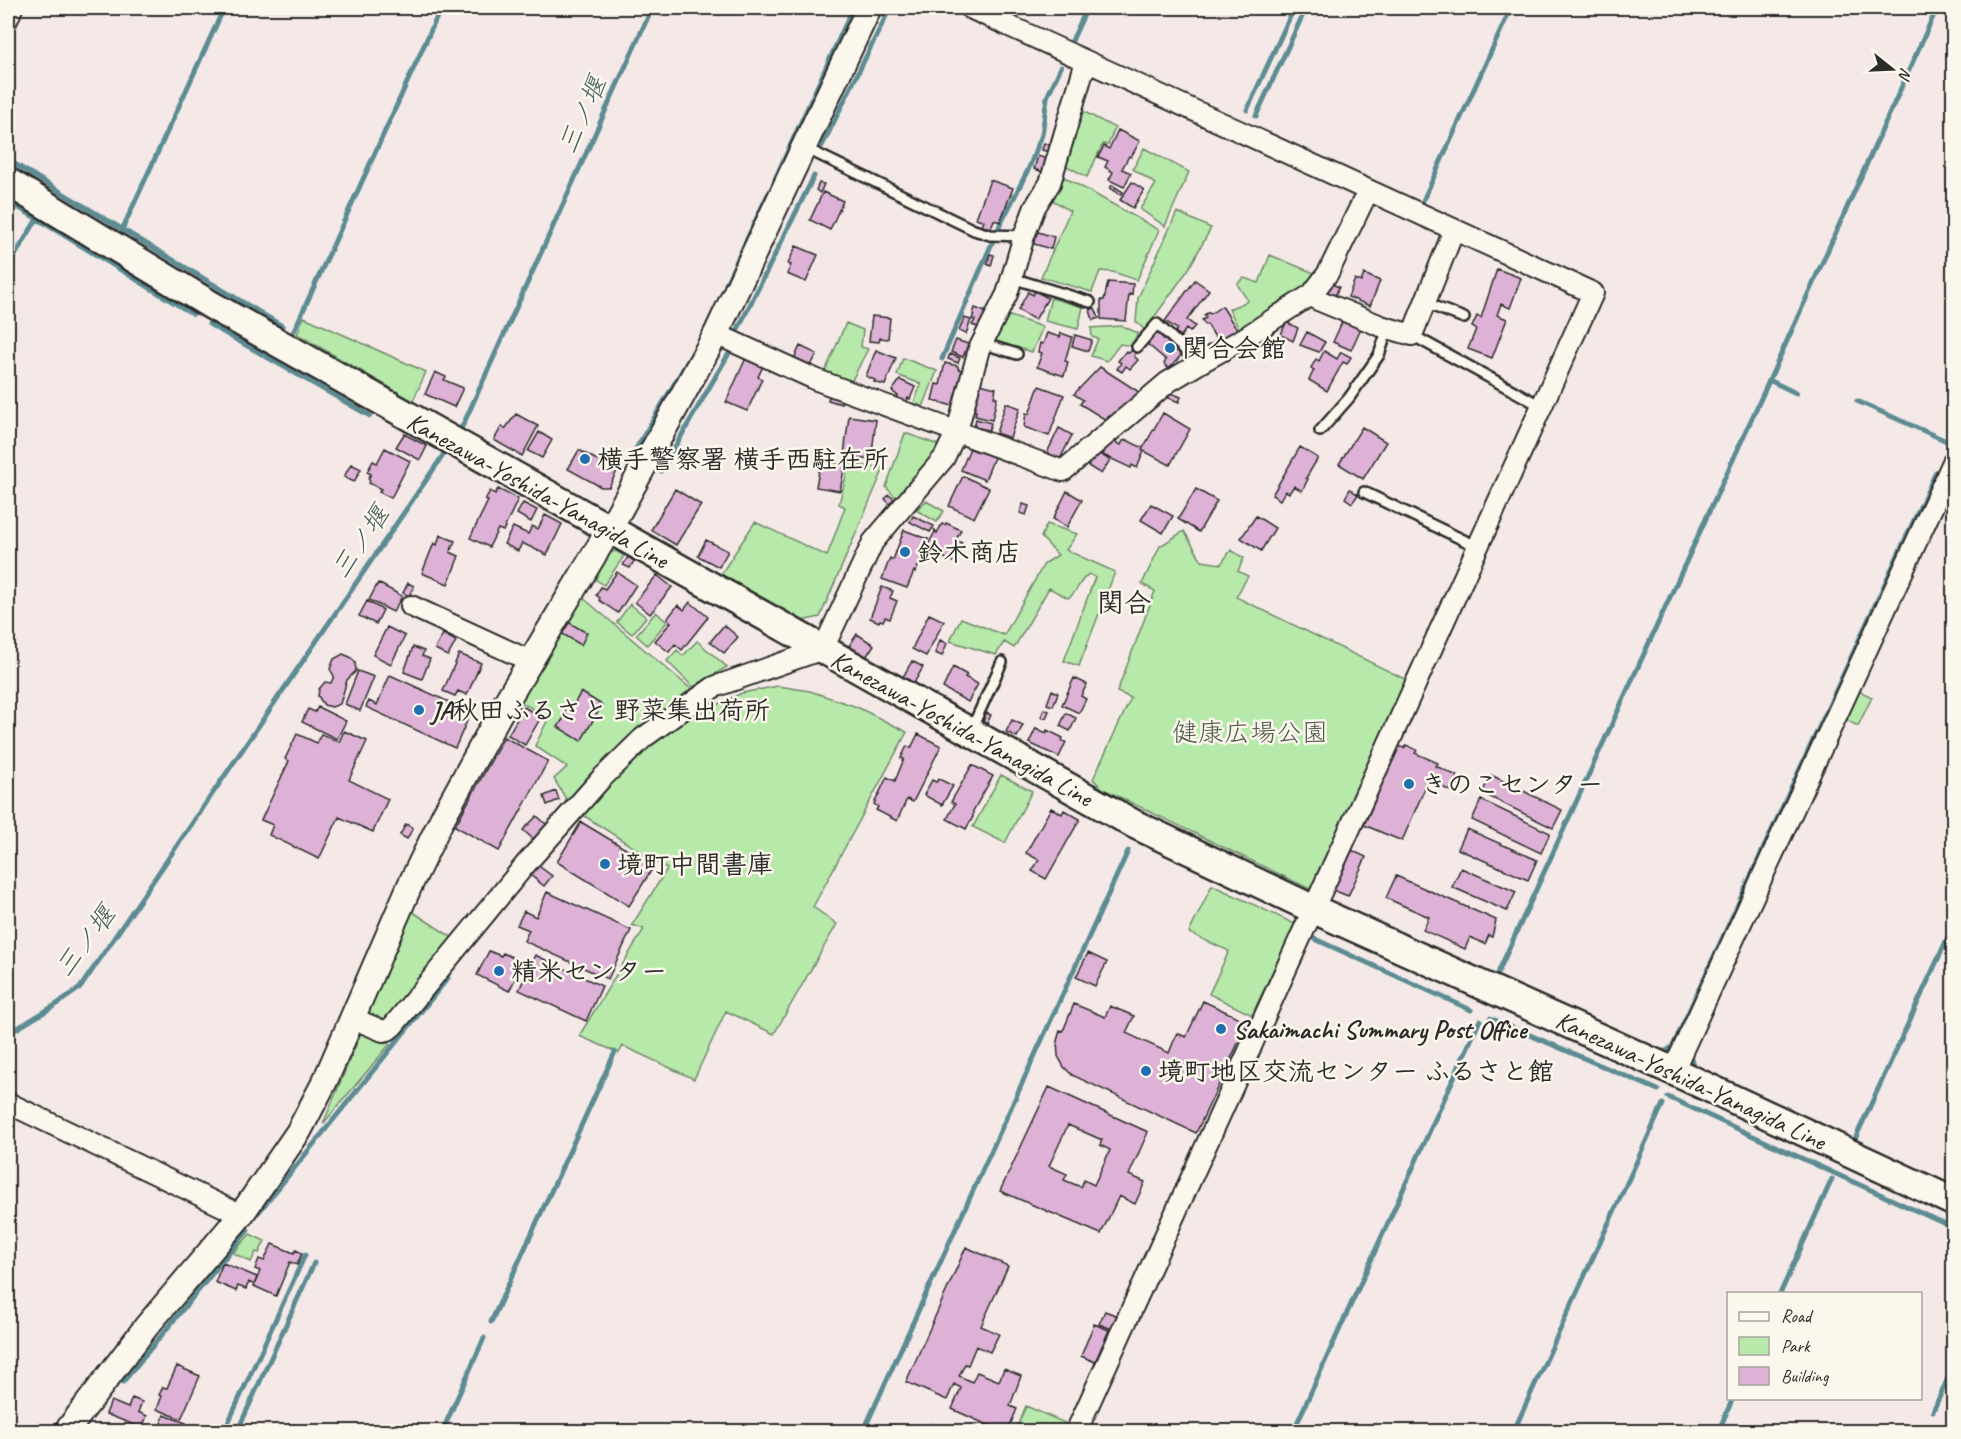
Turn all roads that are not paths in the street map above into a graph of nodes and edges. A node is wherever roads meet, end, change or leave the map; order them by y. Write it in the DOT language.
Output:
graph roads {
  1 [pos="12,8"];
  2 [pos="869,8"];
  3 [pos="970,8"];
  4 [pos="8,18"];
  5 [pos="1086,61"];
  6 [pos="803,147"];
  7 [pos="8,182"];
  8 [pos="1368,191"];
  9 [pos="1454,230"];
  10 [pos="1024,236"];
  11 [pos="1012,278"];
  12 [pos="1312,294"];
  13 [pos="1090,302"];
  14 [pos="1425,303"];
  15 [pos="1464,318"];
  16 [pos="1389,328"];
  17 [pos="716,334"];
  18 [pos="1412,335"];
  19 [pos="981,343"];
  20 [pos="1137,347"];
  21 [pos="1017,354"];
  22 [pos="1199,363"];
  23 [pos="1541,406"];
  24 [pos="957,431"];
  25 [pos="1320,431"];
  26 [pos="1953,460"];
  27 [pos="1364,492"];
  28 [pos="609,530"];
  29 [pos="1478,547"];
  30 [pos="411,606"];
  31 [pos="823,649"];
  32 [pos="530,661"];
  33 [pos="1002,662"];
  34 [pos="970,733"];
  35 [pos="1313,909"];
  36 [pos="352,1018"];
  37 [pos="1673,1071"];
  38 [pos="8,1103"];
  39 [pos="1953,1202"];
  40 [pos="240,1215"];
  41 [pos="66,1431"];
  42 [pos="1076,1431"];
  1 -- 4 [label="street"];
  2 -- 6 [label="street"];
  3 -- 5 [label="street"];
  5 -- 8 [label="street"];
  5 -- 10 [label="street"];
  6 -- 10 [label="lane"];
  6 -- 17 [label="street"];
  7 -- 28 [label="main road, Kanezawa-Yoshida-Yanagida Line"];
  8 -- 9 [label="street"];
  8 -- 12 [label="street"];
  9 -- 14 [label="street"];
  9 -- 23 [label="street"];
  10 -- 11 [label="street"];
  11 -- 13 [label="lane"];
  11 -- 19 [label="street"];
  12 -- 16 [label="street"];
  12 -- 22 [label="street"];
  14 -- 15 [label="lane"];
  14 -- 18 [label="street"];
  16 -- 18 [label="street"];
  16 -- 25 [label="lane"];
  17 -- 24 [label="street"];
  17 -- 28 [label="street"];
  18 -- 23 [label="lane"];
  19 -- 21 [label="lane"];
  19 -- 24 [label="street"];
  20 -- 22 [label="lane"];
  22 -- 24 [label="street"];
  23 -- 29 [label="street"];
  24 -- 31 [label="street"];
  26 -- 37 [label="street"];
  27 -- 29 [label="lane"];
  28 -- 31 [label="main road, Kanezawa-Yoshida-Yanagida Line"];
  28 -- 32 [label="street"];
  29 -- 35 [label="street"];
  30 -- 32 [label="street"];
  31 -- 34 [label="main road, Kanezawa-Yoshida-Yanagida Line"];
  31 -- 36 [label="street"];
  32 -- 36 [label="street"];
  33 -- 34 [label="lane"];
  34 -- 35 [label="main road, Kanezawa-Yoshida-Yanagida Line"];
  35 -- 37 [label="main road, Kanezawa-Yoshida-Yanagida Line"];
  35 -- 42 [label="street"];
  36 -- 40 [label="street"];
  37 -- 39 [label="main road, Kanezawa-Yoshida-Yanagida Line"];
  38 -- 40 [label="street"];
  40 -- 41 [label="street"];
}
